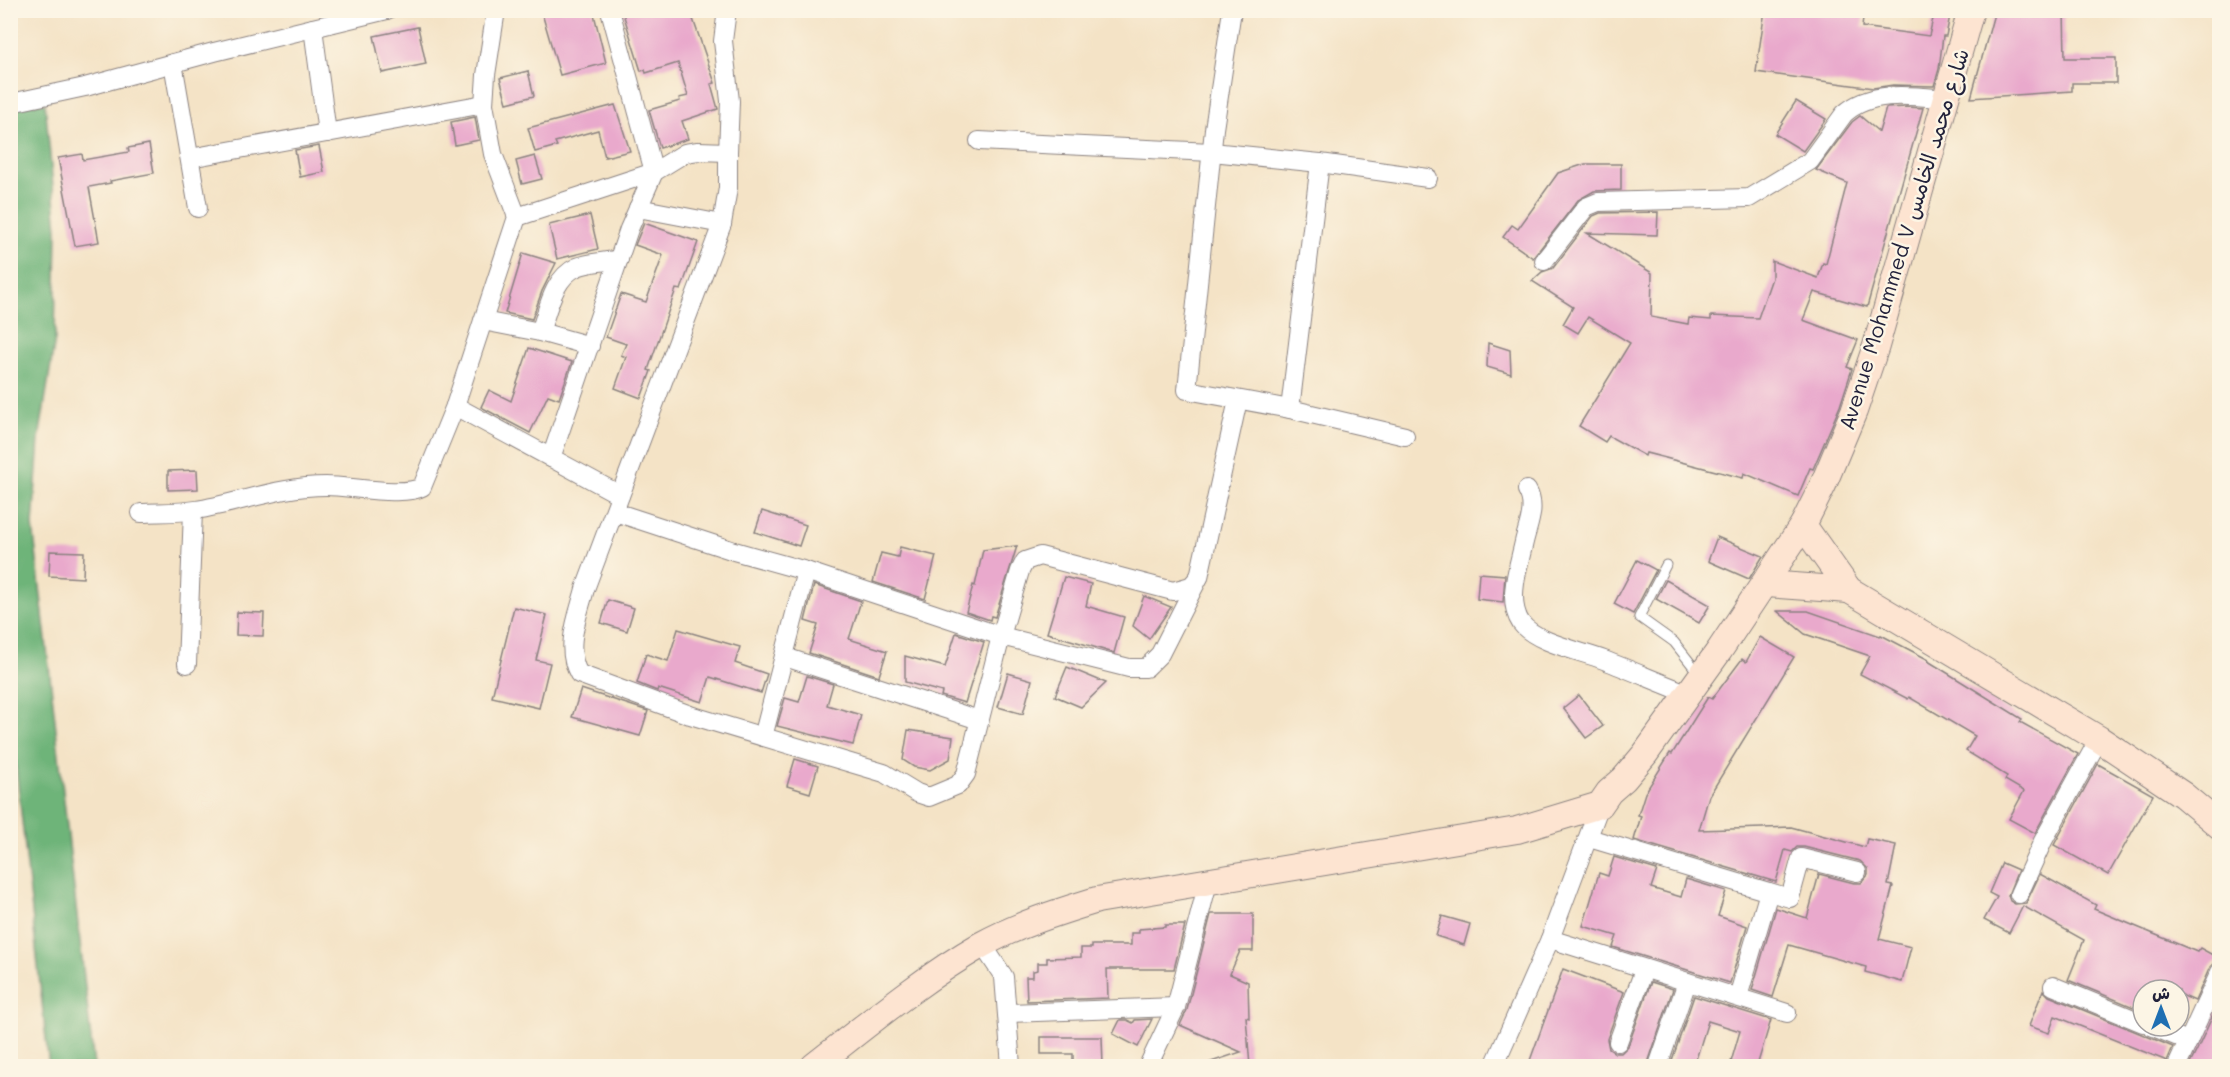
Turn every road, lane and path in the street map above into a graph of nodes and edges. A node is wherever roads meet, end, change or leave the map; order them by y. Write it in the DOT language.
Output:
graph roads {
  1 [pos="387,10"];
  2 [pos="496,10"];
  3 [pos="610,10"];
  4 [pos="727,10"];
  5 [pos="1232,10"];
  6 [pos="1971,10"];
  7 [pos="313,28"];
  8 [pos="173,63"];
  9 [pos="1947,99"];
  10 [pos="11,104"];
  11 [pos="484,104"];
  12 [pos="327,133"];
  13 [pos="979,141"];
  14 [pos="728,152"];
  15 [pos="1212,152"];
  16 [pos="190,158"];
  17 [pos="1320,163"];
  18 [pos="654,172"];
  19 [pos="1428,178"];
  20 [pos="198,208"];
  21 [pos="638,208"];
  22 [pos="517,218"];
  23 [pos="722,224"];
  24 [pos="619,259"];
  25 [pos="1544,261"];
  26 [pos="483,321"];
  27 [pos="540,332"];
  28 [pos="590,346"];
  29 [pos="1238,400"];
  30 [pos="455,406"];
  31 [pos="1290,409"];
  32 [pos="1405,436"];
  33 [pos="551,458"];
  34 [pos="1527,490"];
  35 [pos="620,495"];
  36 [pos="194,511"];
  37 [pos="615,512"];
  38 [pos="141,513"];
  39 [pos="1803,525"];
  40 [pos="1666,565"];
  41 [pos="806,571"];
  42 [pos="1199,577"];
  43 [pos="1766,584"];
  44 [pos="1849,590"];
  45 [pos="1001,636"];
  46 [pos="785,657"];
  47 [pos="187,664"];
  48 [pos="1695,685"];
  49 [pos="979,720"];
  50 [pos="764,736"];
  51 [pos="2099,739"];
  52 [pos="1600,805"];
  53 [pos="2220,826"];
  54 [pos="1589,838"];
  55 [pos="1857,872"];
  56 [pos="1208,882"];
  57 [pos="1769,892"];
  58 [pos="2019,894"];
  59 [pos="1550,939"];
  60 [pos="982,944"];
  61 [pos="1644,970"];
  62 [pos="2220,972"];
  63 [pos="1687,982"];
  64 [pos="2053,986"];
  65 [pos="1738,998"];
  66 [pos="1176,1007"];
  67 [pos="1008,1013"];
  68 [pos="1787,1013"];
  69 [pos="2131,1018"];
  70 [pos="2181,1038"];
  71 [pos="2188,1041"];
  72 [pos="1618,1042"];
  73 [pos="814,1066"];
  74 [pos="1011,1066"];
  75 [pos="1148,1066"];
  76 [pos="1494,1066"];
  77 [pos="1658,1066"];
  78 [pos="2177,1066"];
  1 -- 7 [label="street"];
  2 -- 11 [label="street"];
  3 -- 18 [label="street"];
  4 -- 14 [label="street"];
  5 -- 15 [label="street"];
  6 -- 9 [label="main road, Avenue Mohammed V شارع محمد الخامس"];
  7 -- 8 [label="street"];
  7 -- 12 [label="street"];
  8 -- 10 [label="street"];
  8 -- 16 [label="street"];
  9 -- 25 [label="street"];
  9 -- 39 [label="main road, Avenue Mohammed V شارع محمد الخامس"];
  11 -- 12 [label="street"];
  11 -- 22 [label="street"];
  12 -- 16 [label="street"];
  13 -- 15 [label="street"];
  14 -- 18 [label="street"];
  14 -- 23 [label="street"];
  15 -- 17 [label="street"];
  15 -- 29 [label="street"];
  16 -- 20 [label="street"];
  17 -- 19 [label="street"];
  17 -- 31 [label="street"];
  18 -- 21 [label="street"];
  18 -- 22 [label="street"];
  21 -- 23 [label="street"];
  21 -- 24 [label="street"];
  22 -- 26 [label="street"];
  23 -- 35 [label="street"];
  24 -- 27 [label="street"];
  24 -- 28 [label="street"];
  26 -- 27 [label="street"];
  26 -- 30 [label="street"];
  27 -- 28 [label="street"];
  28 -- 33 [label="street"];
  29 -- 31 [label="street"];
  29 -- 42 [label="street"];
  30 -- 33 [label="street"];
  30 -- 36 [label="street"];
  31 -- 32 [label="street"];
  33 -- 35 [label="street"];
  34 -- 48 [label="street"];
  35 -- 37 [label="street"];
  36 -- 38 [label="street"];
  36 -- 47 [label="street"];
  37 -- 41 [label="street"];
  37 -- 50 [label="street"];
  39 -- 43 [label="main road, Avenue Mohammed V شارع محمد الخامس"];
  39 -- 44 [label="main road"];
  40 -- 48 [label="lane"];
  41 -- 45 [label="street"];
  41 -- 46 [label="street"];
  42 -- 45 [label="street"];
  42 -- 45 [label="street"];
  43 -- 44 [label="main road"];
  43 -- 48 [label="main road, Avenue Mohammed V شارع محمد الخامس"];
  44 -- 51 [label="main road"];
  45 -- 49 [label="street"];
  46 -- 49 [label="street"];
  46 -- 50 [label="street"];
  48 -- 52 [label="main road, Avenue Mohammed V شارع محمد الخامس"];
  49 -- 50 [label="street"];
  51 -- 53 [label="main road"];
  51 -- 58 [label="street"];
  52 -- 54 [label="street"];
  52 -- 56 [label="main road"];
  54 -- 57 [label="street"];
  54 -- 59 [label="street"];
  55 -- 57 [label="street"];
  56 -- 60 [label="main road"];
  56 -- 66 [label="street"];
  57 -- 65 [label="street"];
  59 -- 61 [label="street"];
  59 -- 76 [label="street"];
  60 -- 67 [label="street"];
  60 -- 73 [label="main road"];
  61 -- 63 [label="street"];
  61 -- 72 [label="street"];
  62 -- 71 [label="street"];
  63 -- 65 [label="street"];
  63 -- 77 [label="street"];
  64 -- 69 [label="street"];
  65 -- 68 [label="street"];
  66 -- 67 [label="street"];
  66 -- 75 [label="street"];
  67 -- 74 [label="street"];
  70 -- 71 [label="street"];
  71 -- 78 [label="street"];
}
